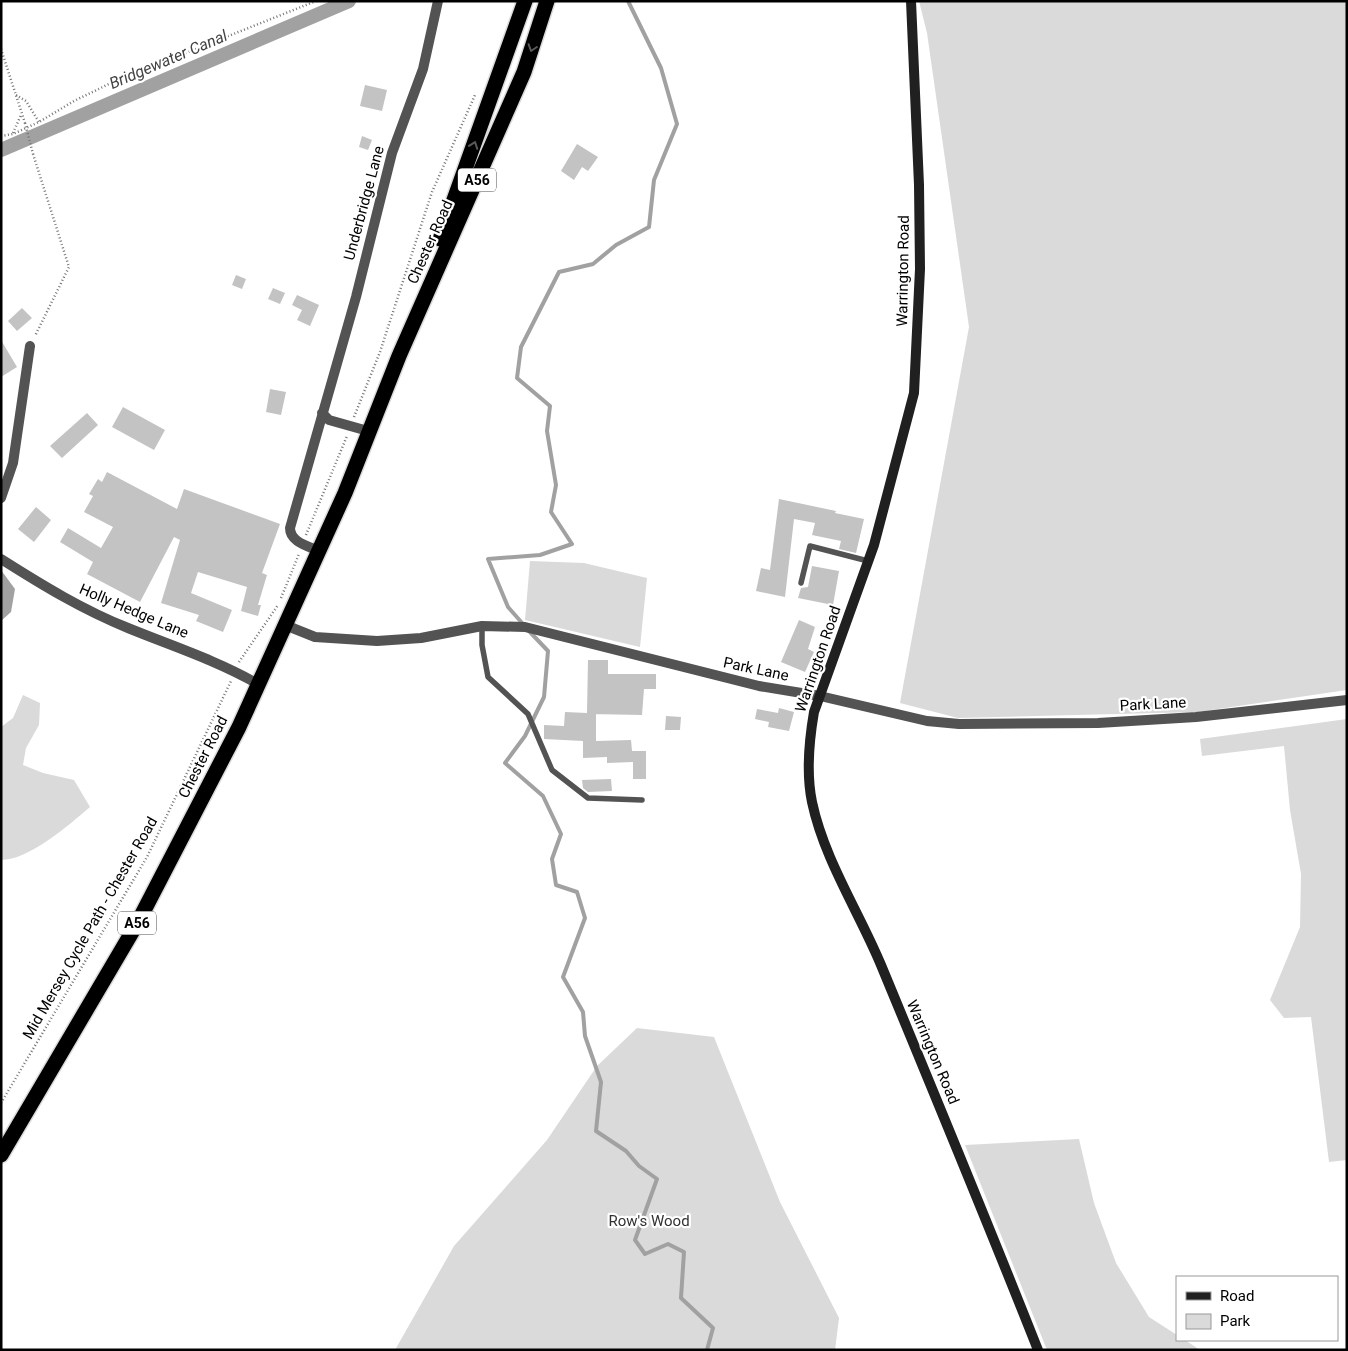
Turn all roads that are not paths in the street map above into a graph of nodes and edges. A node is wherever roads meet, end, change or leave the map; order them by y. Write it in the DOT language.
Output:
graph roads {
  1 [pos="438,1"];
  2 [pos="526,1"];
  3 [pos="547,1"];
  4 [pos="911,1"];
  5 [pos="30,346"];
  6 [pos="399,356"];
  7 [pos="322,413"];
  8 [pos="368,431"];
  9 [pos="1,498"];
  10 [pos="319,551"];
  11 [pos="1,559"];
  12 [pos="868,561"];
  13 [pos="801,583"];
  14 [pos="285,625"];
  15 [pos="482,626"];
  16 [pos="258,684"];
  17 [pos="820,696"];
  18 [pos="1347,700"];
  19 [pos="642,800"];
  20 [pos="1,1155"];
  21 [pos="1038,1350"];
  1 -- 7 [label="street, Underbridge Lane"];
  6 -- 2 [label="highway, Chester Road / A56, one-way"];
  3 -- 6 [label="highway, Chester Road / A56, one-way"];
  4 -- 12 [label="street, Warrington Road"];
  5 -- 9 [label="street"];
  6 -- 8 [label="highway, Chester Road / A56"];
  7 -- 8 [label="street"];
  7 -- 10 [label="street, Underbridge Lane"];
  8 -- 10 [label="highway, Chester Road / A56"];
  10 -- 14 [label="highway, Chester Road / A56"];
  11 -- 16 [label="street, Holly Hedge Lane"];
  12 -- 13 [label="lane"];
  12 -- 17 [label="street, Warrington Road"];
  14 -- 15 [label="street, Park Lane"];
  14 -- 16 [label="highway, Chester Road / A56"];
  15 -- 17 [label="street, Park Lane"];
  15 -- 19 [label="lane"];
  16 -- 20 [label="highway, Chester Road / A56"];
  17 -- 18 [label="street, Park Lane"];
  17 -- 21 [label="street, Warrington Road"];
}
